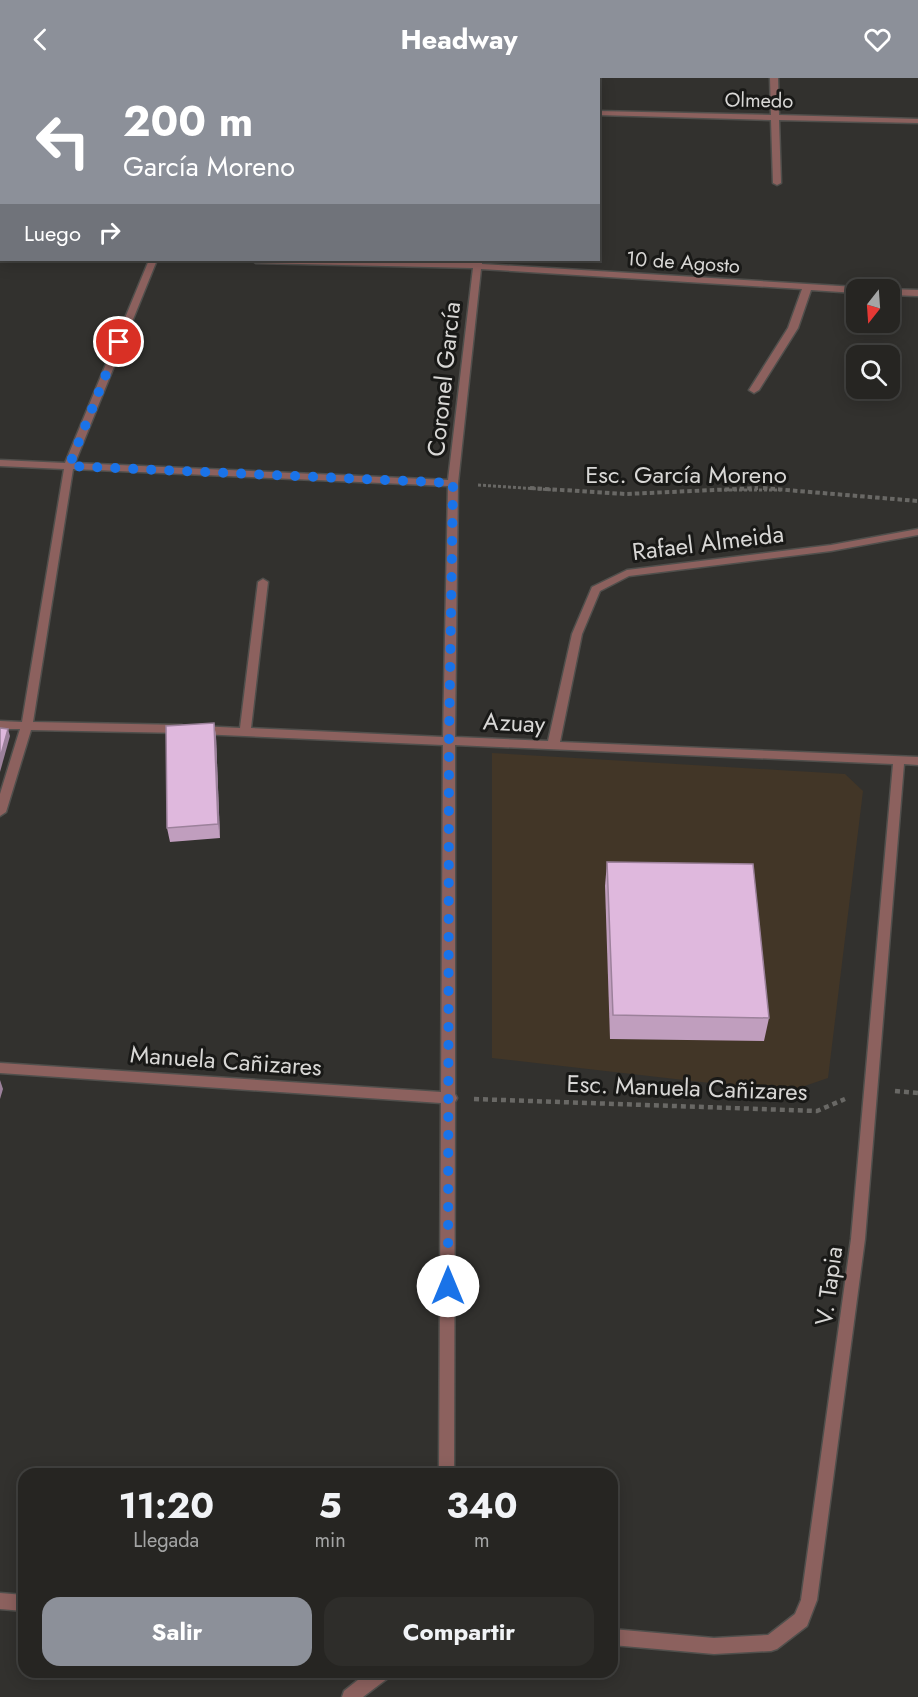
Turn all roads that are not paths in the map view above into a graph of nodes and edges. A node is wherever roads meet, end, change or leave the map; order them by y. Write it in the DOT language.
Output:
graph roads {
  1 [pos="774,78"];
  2 [pos="600,113"];
  3 [pos="776,117"];
  4 [pos="918,121"];
  5 [pos="777,183"];
  6 [pos="153,261"];
  7 [pos="330,261"];
  8 [pos="478,263"];
  9 [pos="807,288"];
  10 [pos="846,290"];
  11 [pos="900,292"];
  12 [pos="918,293"];
  13 [pos="754,390"];
  14 [pos="0,464"];
  15 [pos="69,466"];
  16 [pos="453,483"];
  17 [pos="918,532"];
  18 [pos="264,582"];
  19 [pos="0,725"];
  20 [pos="27,726"];
  21 [pos="245,731"];
  22 [pos="449,740"];
  23 [pos="553,746"];
  24 [pos="899,760"];
  25 [pos="918,761"];
  26 [pos="0,812"];
  27 [pos="0,1068"];
  28 [pos="450,1098"];
  29 [pos="447,1468"];
  30 [pos="0,1601"];
  31 [pos="18,1602"];
  32 [pos="618,1638"];
  33 [pos="374,1678"];
  34 [pos="350,1697"];
  1 -- 3 [label="street"];
  2 -- 3 [label="street, Olmedo"];
  3 -- 4 [label="street, Olmedo"];
  3 -- 5 [label="street"];
  6 -- 15 [label="street"];
  7 -- 8 [label="street, 10 de Agosto"];
  8 -- 9 [label="street, 10 de Agosto"];
  8 -- 16 [label="street, Coronel García"];
  9 -- 10 [label="street, 10 de Agosto"];
  9 -- 13 [label="street"];
  11 -- 12 [label="street"];
  14 -- 15 [label="street"];
  15 -- 16 [label="street"];
  15 -- 20 [label="street"];
  16 -- 22 [label="street, Coronel García"];
  17 -- 23 [label="street, Rafael Almeida"];
  18 -- 21 [label="street"];
  19 -- 20 [label="street, Azuay"];
  20 -- 21 [label="street, Azuay"];
  20 -- 26 [label="street"];
  21 -- 22 [label="street, Azuay"];
  22 -- 23 [label="street, Azuay"];
  22 -- 28 [label="street, Coronel García"];
  23 -- 24 [label="street, Azuay"];
  24 -- 25 [label="street, Azuay"];
  24 -- 32 [label="street, V. Tapia"];
  27 -- 28 [label="street, Manuela Cañizares"];
  28 -- 29 [label="street, Coronel García"];
  30 -- 31 [label="street"];
  33 -- 34 [label="street"];
}
